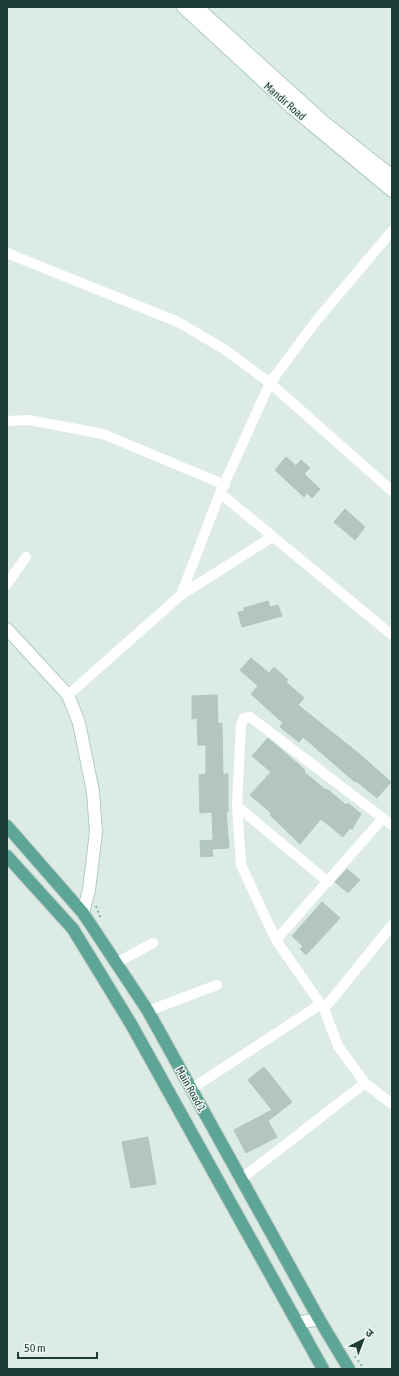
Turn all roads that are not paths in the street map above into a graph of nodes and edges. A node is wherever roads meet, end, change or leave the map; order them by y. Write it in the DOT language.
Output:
graph roads {
  1 [pos="183,7"];
  2 [pos="197,7"];
  3 [pos="392,176"];
  4 [pos="392,191"];
  5 [pos="392,231"];
  6 [pos="7,253"];
  7 [pos="270,383"];
  8 [pos="7,421"];
  9 [pos="222,489"];
  10 [pos="392,491"];
  11 [pos="272,537"];
  12 [pos="26,557"];
  13 [pos="7,584"];
  14 [pos="181,595"];
  15 [pos="7,629"];
  16 [pos="392,635"];
  17 [pos="68,695"];
  18 [pos="237,806"];
  19 [pos="383,818"];
  20 [pos="392,825"];
  21 [pos="7,826"];
  22 [pos="7,856"];
  23 [pos="328,882"];
  24 [pos="83,913"];
  25 [pos="392,925"];
  26 [pos="276,940"];
  27 [pos="153,943"];
  28 [pos="116,963"];
  29 [pos="217,985"];
  30 [pos="323,1007"];
  31 [pos="148,1011"];
  32 [pos="365,1083"];
  33 [pos="191,1089"];
  34 [pos="392,1104"];
  35 [pos="241,1178"];
  36 [pos="319,1319"];
  37 [pos="297,1323"];
  38 [pos="323,1369"];
  39 [pos="349,1369"];
  1 -- 4 [label="street, Mandir Road"];
  2 -- 3 [label="street, Mandir Road"];
  5 -- 7 [label="street"];
  6 -- 7 [label="street"];
  7 -- 9 [label="street"];
  7 -- 10 [label="street"];
  8 -- 9 [label="street"];
  9 -- 11 [label="street"];
  9 -- 14 [label="street"];
  11 -- 14 [label="street"];
  11 -- 16 [label="street"];
  12 -- 13 [label="street"];
  14 -- 17 [label="street"];
  15 -- 17 [label="street"];
  17 -- 24 [label="street"];
  18 -- 19 [label="street"];
  18 -- 23 [label="street"];
  18 -- 26 [label="street"];
  19 -- 20 [label="street"];
  19 -- 23 [label="street"];
  21 -- 24 [label="main road, Main Road 1"];
  22 -- 37 [label="main road, Main Road 1"];
  23 -- 26 [label="street"];
  24 -- 28 [label="main road, Main Road 1"];
  25 -- 30 [label="street"];
  26 -- 30 [label="street"];
  27 -- 28 [label="street"];
  28 -- 31 [label="main road, Main Road 1"];
  29 -- 31 [label="street"];
  30 -- 32 [label="street"];
  30 -- 33 [label="street"];
  31 -- 33 [label="main road, Main Road 1"];
  32 -- 34 [label="street"];
  32 -- 35 [label="street"];
  33 -- 35 [label="main road, Main Road 1"];
  35 -- 36 [label="main road, Main Road 1"];
  36 -- 37 [label="street"];
  36 -- 39 [label="main road, Main Road 1"];
  37 -- 38 [label="main road, Main Road 1"];
}
